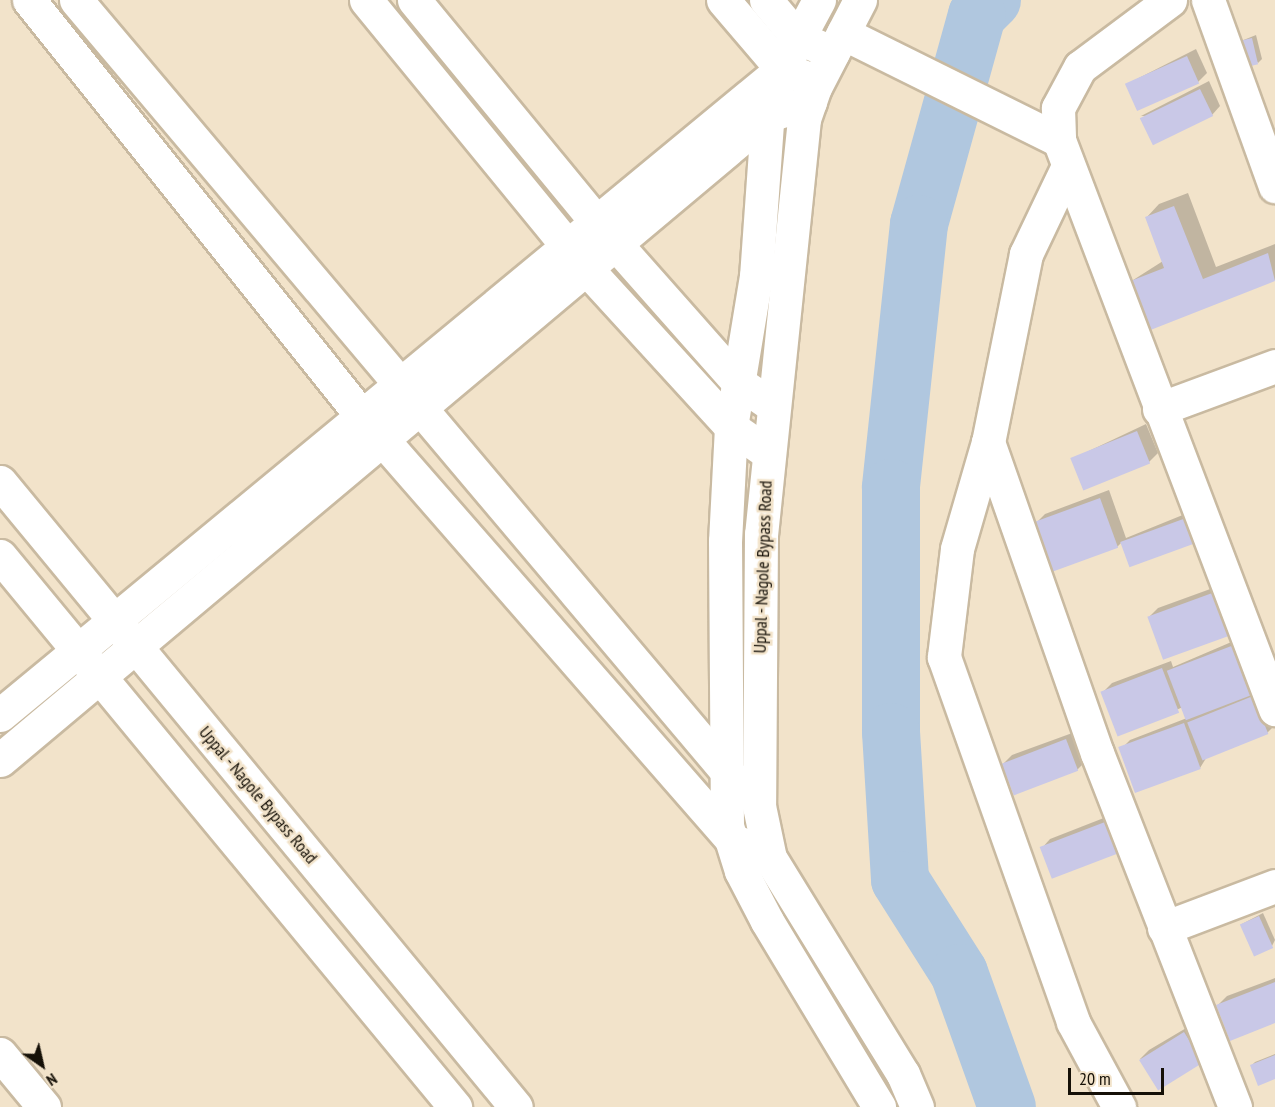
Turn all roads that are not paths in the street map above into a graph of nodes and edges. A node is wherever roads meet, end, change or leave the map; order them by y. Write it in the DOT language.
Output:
graph roads {
  1 [pos="29,0"];
  2 [pos="76,0"];
  3 [pos="366,0"];
  4 [pos="414,0"];
  5 [pos="723,0"];
  6 [pos="766,0"];
  7 [pos="818,0"];
  8 [pos="860,0"];
  9 [pos="1170,0"];
  10 [pos="1208,0"];
  11 [pos="798,37"];
  12 [pos="838,43"];
  13 [pos="782,69"];
  14 [pos="813,92"];
  15 [pos="769,115"];
  16 [pos="1064,153"];
  17 [pos="1275,186"];
  18 [pos="606,233"];
  19 [pos="576,256"];
  20 [pos="1275,366"];
  21 [pos="738,382"];
  22 [pos="411,393"];
  23 [pos="773,406"];
  24 [pos="1159,409"];
  25 [pos="371,426"];
  26 [pos="731,427"];
  27 [pos="988,442"];
  28 [pos="768,453"];
  29 [pos="0,482"];
  30 [pos="0,556"];
  31 [pos="125,634"];
  32 [pos="78,651"];
  33 [pos="100,677"];
  34 [pos="1275,709"];
  35 [pos="0,715"];
  36 [pos="0,760"];
  37 [pos="727,773"];
  38 [pos="759,806"];
  39 [pos="731,839"];
  40 [pos="770,858"];
  41 [pos="1275,886"];
  42 [pos="1164,928"];
  43 [pos="0,1055"];
  44 [pos="29,1101"];
  45 [pos="455,1107"];
  46 [pos="516,1107"];
  47 [pos="879,1107"];
  48 [pos="917,1107"];
  49 [pos="1119,1107"];
  50 [pos="1235,1107"];
  1 -- 25 [label="street"];
  2 -- 22 [label="street"];
  3 -- 19 [label="street"];
  4 -- 18 [label="street"];
  5 -- 13 [label="street"];
  6 -- 11 [label="street"];
  7 -- 11 [label="street, Uppal - Nagole Bypass Road"];
  8 -- 12 [label="street, Uppal - Nagole Bypass Road"];
  9 -- 16 [label="street"];
  10 -- 17 [label="street"];
  11 -- 12 [label="street"];
  11 -- 13 [label="street, Uppal - Nagole Bypass Road"];
  12 -- 14 [label="street, Uppal - Nagole Bypass Road"];
  12 -- 16 [label="street"];
  13 -- 14 [label="street"];
  13 -- 15 [label="street, Uppal - Nagole Bypass Road"];
  13 -- 18 [label="street"];
  14 -- 15 [label="street"];
  14 -- 23 [label="street, Uppal - Nagole Bypass Road"];
  15 -- 18 [label="street"];
  15 -- 21 [label="street, Uppal - Nagole Bypass Road"];
  16 -- 24 [label="street"];
  16 -- 27 [label="street"];
  18 -- 19 [label="street"];
  18 -- 21 [label="street"];
  19 -- 22 [label="street"];
  19 -- 26 [label="street"];
  20 -- 24 [label="street"];
  21 -- 23 [label="street"];
  21 -- 26 [label="street, Uppal - Nagole Bypass Road"];
  22 -- 25 [label="street"];
  22 -- 37 [label="street"];
  23 -- 28 [label="street, Uppal - Nagole Bypass Road"];
  24 -- 34 [label="street"];
  25 -- 31 [label="street"];
  25 -- 39 [label="street"];
  26 -- 28 [label="street"];
  26 -- 37 [label="street, Uppal - Nagole Bypass Road"];
  27 -- 42 [label="street"];
  27 -- 49 [label="street"];
  28 -- 38 [label="street, Uppal - Nagole Bypass Road"];
  29 -- 31 [label="street, Uppal - Nagole Bypass Road"];
  30 -- 32 [label="street"];
  31 -- 32 [label="street"];
  31 -- 33 [label="street"];
  31 -- 46 [label="street, Uppal - Nagole Bypass Road"];
  32 -- 33 [label="street"];
  32 -- 35 [label="street"];
  33 -- 36 [label="street"];
  33 -- 45 [label="street"];
  37 -- 38 [label="street"];
  37 -- 39 [label="street, Uppal - Nagole Bypass Road"];
  38 -- 40 [label="street, Uppal - Nagole Bypass Road"];
  39 -- 40 [label="street"];
  39 -- 47 [label="street, Uppal - Nagole Bypass Road"];
  40 -- 48 [label="street, Uppal - Nagole Bypass Road"];
  41 -- 42 [label="street"];
  42 -- 50 [label="street"];
  43 -- 44 [label="street"];
}
